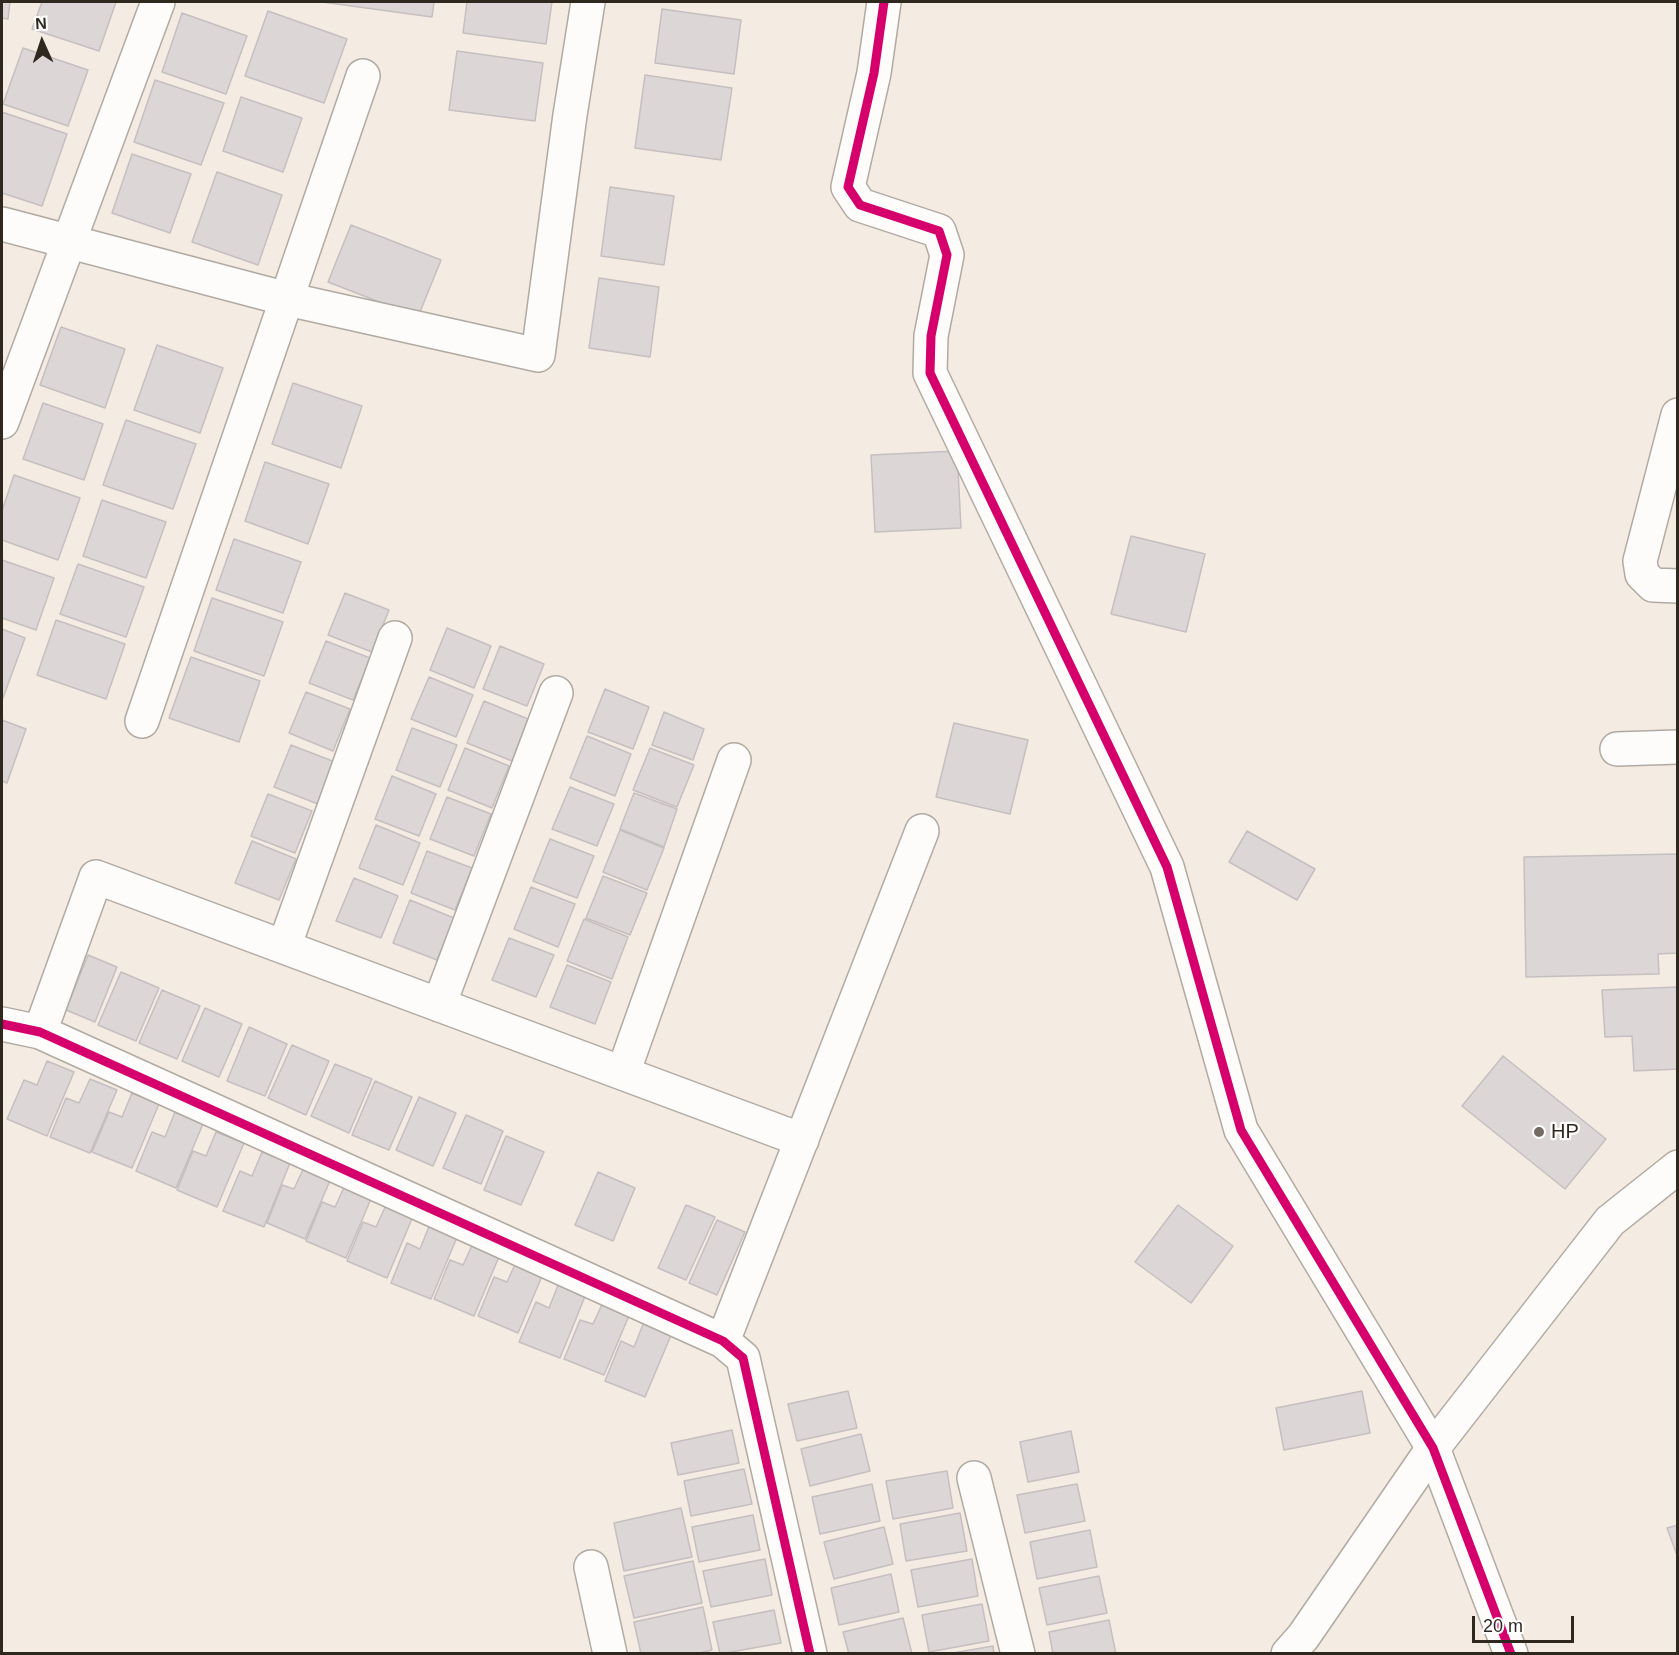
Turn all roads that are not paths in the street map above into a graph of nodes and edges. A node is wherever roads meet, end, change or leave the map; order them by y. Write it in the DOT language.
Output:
graph roads {
  1 [pos="158,2"];
  2 [pos="588,2"];
  3 [pos="884,2"];
  4 [pos="363,76"];
  5 [pos="2,224"];
  6 [pos="67,241"];
  7 [pos="287,299"];
  8 [pos="1677,415"];
  9 [pos="2,422"];
  10 [pos="1677,586"];
  11 [pos="394,638"];
  12 [pos="556,693"];
  13 [pos="142,722"];
  14 [pos="1677,747"];
  15 [pos="1617,749"];
  16 [pos="734,760"];
  17 [pos="922,831"];
  18 [pos="284,947"];
  19 [pos="439,1005"];
  20 [pos="2,1026"];
  21 [pos="40,1032"];
  22 [pos="623,1073"];
  23 [pos="802,1140"];
  24 [pos="1677,1167"];
  25 [pos="723,1341"];
  26 [pos="1433,1448"];
  27 [pos="975,1478"];
  28 [pos="591,1567"];
  29 [pos="610,1653"];
  30 [pos="810,1653"];
  31 [pos="1018,1653"];
  32 [pos="1288,1653"];
  33 [pos="1511,1653"];
  1 -- 6 [label="street"];
  2 -- 7 [label="street"];
  3 -- 26 [label="street"];
  4 -- 7 [label="street"];
  5 -- 6 [label="street"];
  6 -- 7 [label="street"];
  6 -- 9 [label="street"];
  7 -- 13 [label="street"];
  8 -- 10 [label="street"];
  11 -- 18 [label="street"];
  12 -- 19 [label="street"];
  14 -- 15 [label="street"];
  16 -- 22 [label="street"];
  17 -- 23 [label="street"];
  18 -- 19 [label="street"];
  18 -- 21 [label="street"];
  19 -- 22 [label="street"];
  20 -- 21 [label="street"];
  21 -- 25 [label="street"];
  22 -- 23 [label="street"];
  23 -- 25 [label="street"];
  24 -- 26 [label="street"];
  25 -- 30 [label="street"];
  26 -- 32 [label="street"];
  26 -- 33 [label="street"];
  27 -- 31 [label="street"];
  28 -- 29 [label="street"];
}
